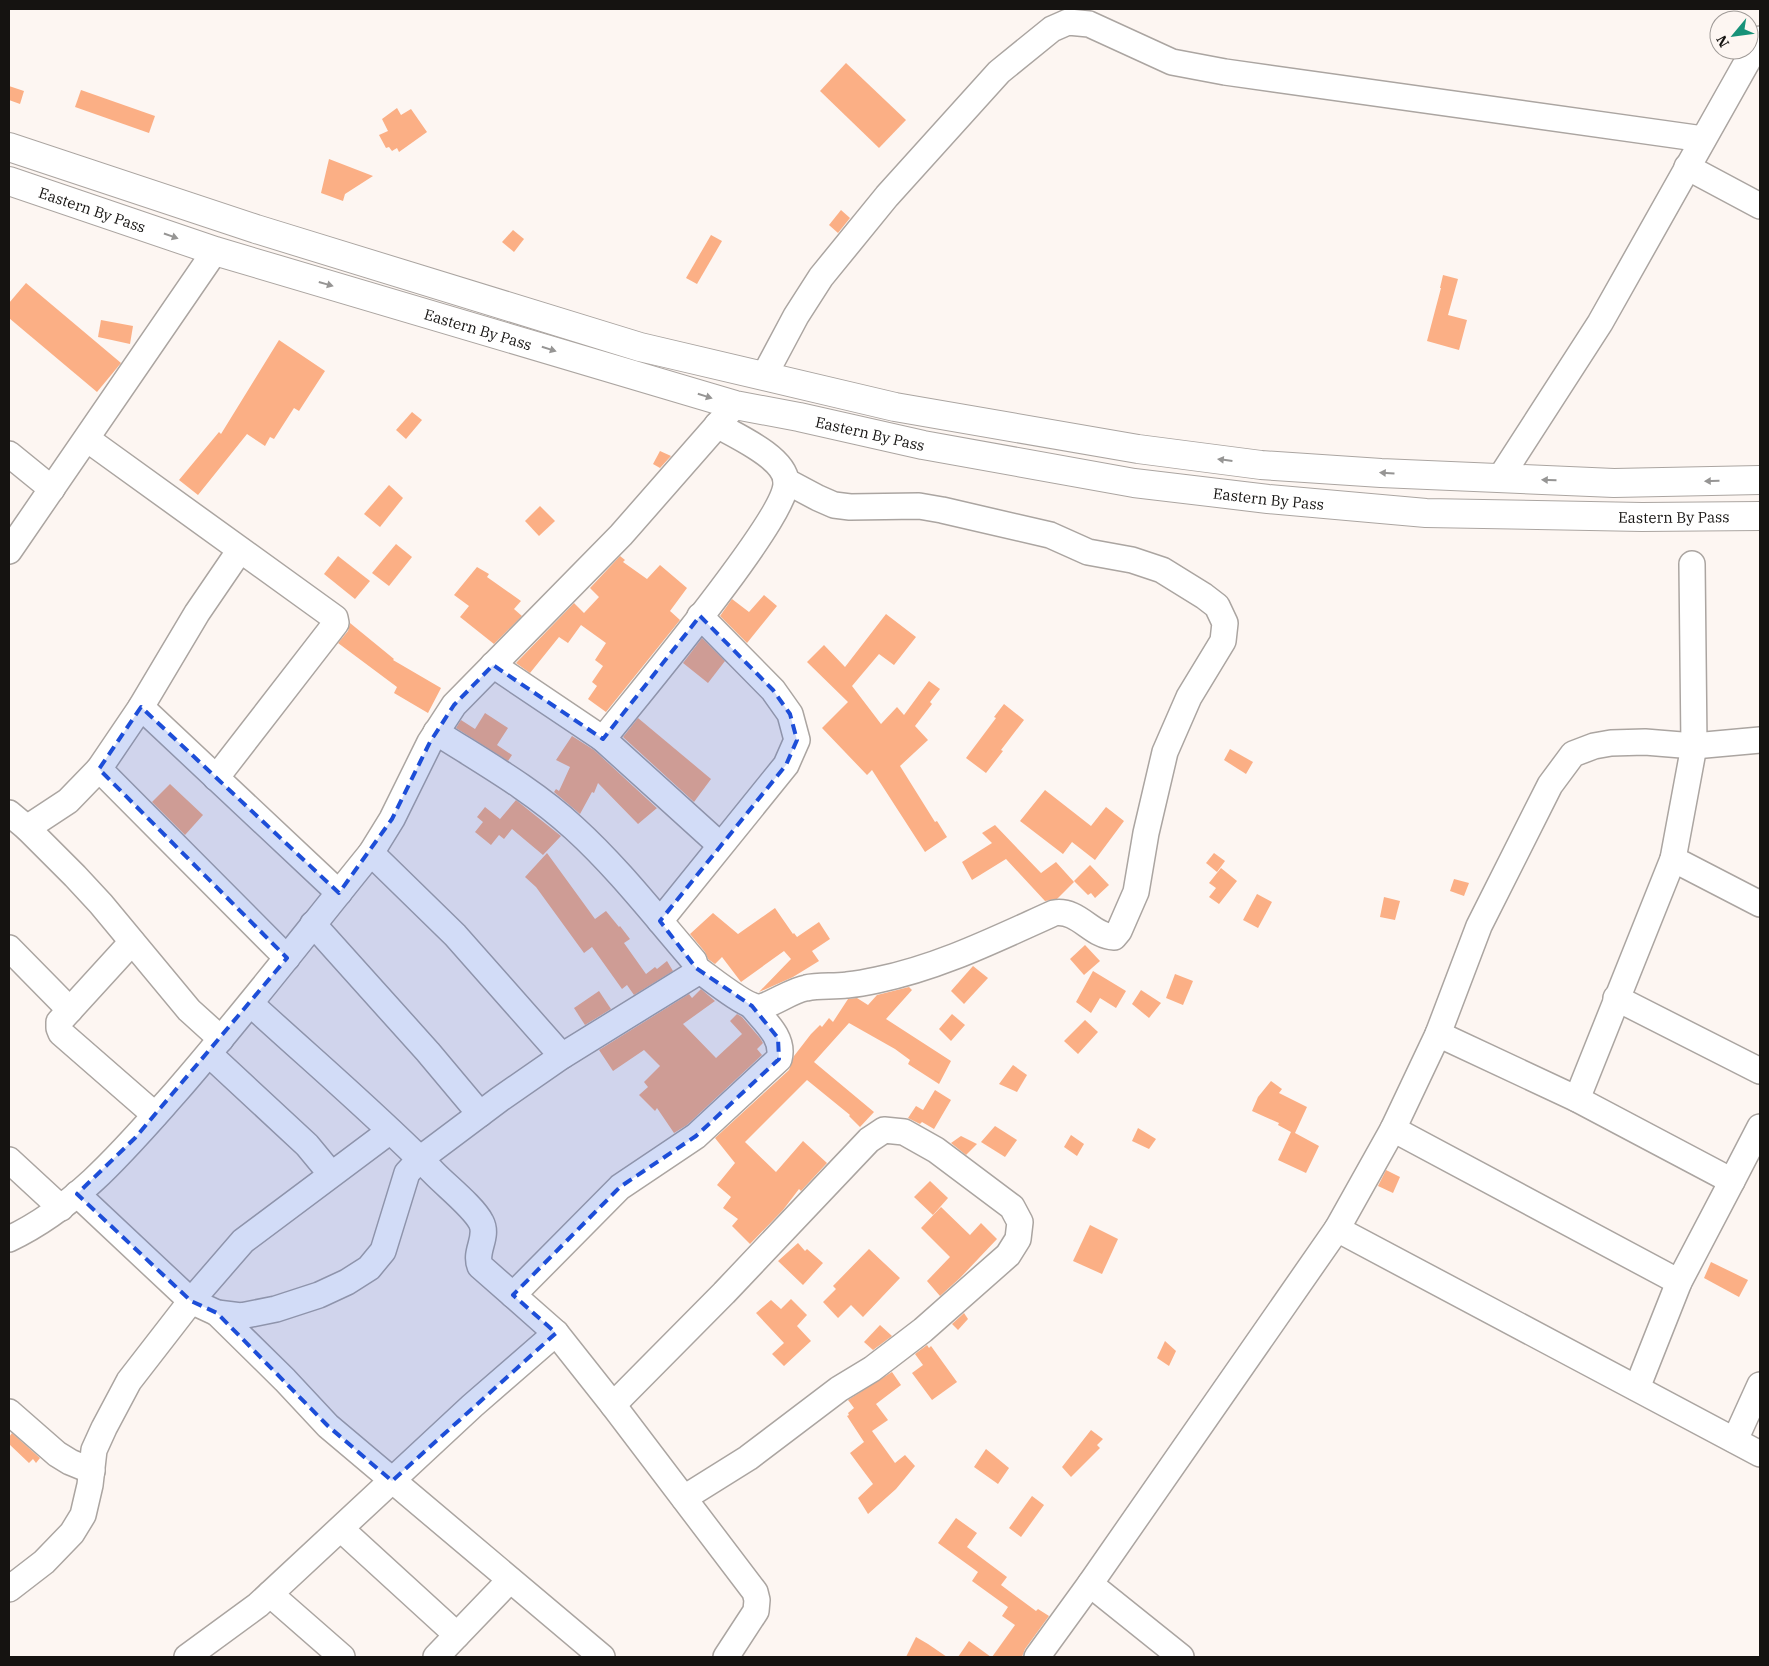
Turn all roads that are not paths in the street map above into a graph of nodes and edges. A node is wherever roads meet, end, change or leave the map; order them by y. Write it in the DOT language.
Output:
graph roads {
  1 [pos="1760,38"];
  2 [pos="1703,138"];
  3 [pos="9,147"];
  4 [pos="1687,167"];
  5 [pos="9,182"];
  6 [pos="1760,206"];
  7 [pos="215,251"];
  8 [pos="764,376"];
  9 [pos="735,405"];
  10 [pos="717,425"];
  11 [pos="87,440"];
  12 [pos="9,454"];
  13 [pos="1500,478"];
  14 [pos="786,480"];
  15 [pos="1760,480"];
  16 [pos="52,489"];
  17 [pos="1760,516"];
  18 [pos="240,550"];
  19 [pos="9,551"];
  20 [pos="1692,564"];
  21 [pos="700,616"];
  22 [pos="493,665"];
  23 [pos="141,707"];
  24 [pos="436,732"];
  25 [pos="603,739"];
  26 [pos="1760,740"];
  27 [pos="1694,746"];
  28 [pos="99,769"];
  29 [pos="216,778"];
  30 [pos="15,821"];
  31 [pos="720,845"];
  32 [pos="371,853"];
  33 [pos="1673,859"];
  34 [pos="338,893"];
  35 [pos="1760,904"];
  36 [pos="660,922"];
  37 [pos="313,924"];
  38 [pos="132,942"];
  39 [pos="9,948"];
  40 [pos="286,958"];
  41 [pos="696,968"];
  42 [pos="1616,998"];
  43 [pos="251,1004"];
  44 [pos="752,1006"];
  45 [pos="70,1010"];
  46 [pos="1438,1034"];
  47 [pos="215,1046"];
  48 [pos="562,1056"];
  49 [pos="1760,1071"];
  50 [pos="1577,1099"];
  51 [pos="480,1114"];
  52 [pos="155,1115"];
  53 [pos="1760,1128"];
  54 [pos="1393,1129"];
  55 [pos="390,1131"];
  56 [pos="420,1159"];
  57 [pos="9,1160"];
  58 [pos="332,1174"];
  59 [pos="1732,1181"];
  60 [pos="69,1201"];
  61 [pos="1337,1229"];
  62 [pos="9,1239"];
  63 [pos="1679,1282"];
  64 [pos="513,1295"];
  65 [pos="191,1301"];
  66 [pos="217,1314"];
  67 [pos="556,1333"];
  68 [pos="1760,1385"];
  69 [pos="1637,1388"];
  70 [pos="614,1405"];
  71 [pos="12,1420"];
  72 [pos="1735,1440"];
  73 [pos="1760,1454"];
  74 [pos="92,1471"];
  75 [pos="392,1481"];
  76 [pos="684,1498"];
  77 [pos="341,1529"];
  78 [pos="510,1580"];
  79 [pos="1090,1584"];
  80 [pos="9,1589"];
  81 [pos="270,1594"];
  82 [pos="457,1635"];
  83 [pos="198,1654"];
  84 [pos="342,1657"];
  85 [pos="436,1657"];
  86 [pos="602,1657"];
  87 [pos="726,1657"];
  88 [pos="1037,1657"];
  89 [pos="1181,1657"];
  1 -- 2 [label="street"];
  2 -- 4 [label="street"];
  2 -- 8 [label="street"];
  3 -- 8 [label="main road, Eastern By Pass"];
  4 -- 6 [label="street"];
  4 -- 13 [label="street"];
  5 -- 7 [label="main road, Eastern By Pass, one-way"];
  7 -- 9 [label="main road, Eastern By Pass, one-way"];
  7 -- 11 [label="street"];
  13 -- 8 [label="main road, Eastern By Pass, one-way"];
  9 -- 10 [label="street"];
  9 -- 17 [label="main road, Eastern By Pass"];
  10 -- 14 [label="street"];
  10 -- 22 [label="street"];
  11 -- 16 [label="street"];
  11 -- 18 [label="street"];
  12 -- 16 [label="street"];
  15 -- 13 [label="main road, Eastern By Pass, one-way"];
  14 -- 21 [label="street"];
  14 -- 44 [label="street"];
  16 -- 19 [label="street"];
  18 -- 23 [label="street"];
  18 -- 29 [label="street"];
  20 -- 27 [label="street"];
  21 -- 25 [label="street"];
  21 -- 31 [label="street"];
  22 -- 24 [label="street"];
  22 -- 25 [label="street"];
  23 -- 28 [label="street"];
  23 -- 29 [label="street"];
  24 -- 32 [label="street"];
  24 -- 36 [label="street"];
  25 -- 31 [label="street"];
  26 -- 27 [label="street"];
  27 -- 33 [label="street"];
  27 -- 46 [label="street"];
  28 -- 30 [label="street"];
  28 -- 40 [label="street"];
  29 -- 34 [label="street"];
  30 -- 38 [label="street"];
  31 -- 36 [label="street"];
  32 -- 34 [label="street"];
  32 -- 48 [label="street"];
  33 -- 35 [label="street"];
  33 -- 42 [label="street"];
  34 -- 37 [label="street"];
  36 -- 41 [label="street"];
  37 -- 40 [label="street"];
  37 -- 51 [label="street"];
  38 -- 45 [label="street"];
  38 -- 47 [label="street"];
  39 -- 45 [label="street"];
  40 -- 43 [label="street"];
  41 -- 44 [label="street"];
  41 -- 48 [label="street"];
  42 -- 49 [label="street"];
  42 -- 50 [label="street"];
  43 -- 47 [label="street"];
  43 -- 55 [label="street"];
  44 -- 64 [label="street"];
  45 -- 52 [label="street"];
  46 -- 50 [label="street"];
  46 -- 54 [label="street"];
  47 -- 52 [label="street"];
  47 -- 58 [label="street"];
  48 -- 51 [label="street"];
  50 -- 59 [label="street"];
  51 -- 56 [label="street"];
  52 -- 60 [label="street"];
  53 -- 59 [label="street"];
  54 -- 61 [label="street"];
  54 -- 63 [label="street"];
  55 -- 56 [label="street"];
  55 -- 58 [label="street"];
  56 -- 64 [label="street"];
  56 -- 66 [label="street"];
  57 -- 60 [label="street"];
  58 -- 65 [label="street"];
  59 -- 63 [label="street"];
  60 -- 62 [label="street"];
  60 -- 65 [label="street"];
  61 -- 69 [label="street"];
  61 -- 79 [label="street"];
  63 -- 69 [label="street"];
  64 -- 67 [label="street"];
  65 -- 66 [label="street"];
  65 -- 74 [label="street"];
  66 -- 75 [label="street"];
  67 -- 70 [label="street"];
  67 -- 75 [label="street"];
  68 -- 72 [label="street"];
  69 -- 72 [label="street"];
  70 -- 76 [label="street"];
  70 -- 76 [label="street"];
  71 -- 74 [label="street"];
  72 -- 73 [label="street"];
  74 -- 80 [label="street"];
  75 -- 77 [label="street"];
  75 -- 78 [label="street"];
  76 -- 87 [label="street"];
  77 -- 81 [label="street"];
  77 -- 82 [label="street"];
  78 -- 82 [label="street"];
  78 -- 86 [label="street"];
  79 -- 88 [label="street"];
  79 -- 89 [label="street"];
  81 -- 83 [label="street"];
  81 -- 84 [label="street"];
  82 -- 85 [label="street"];
}
